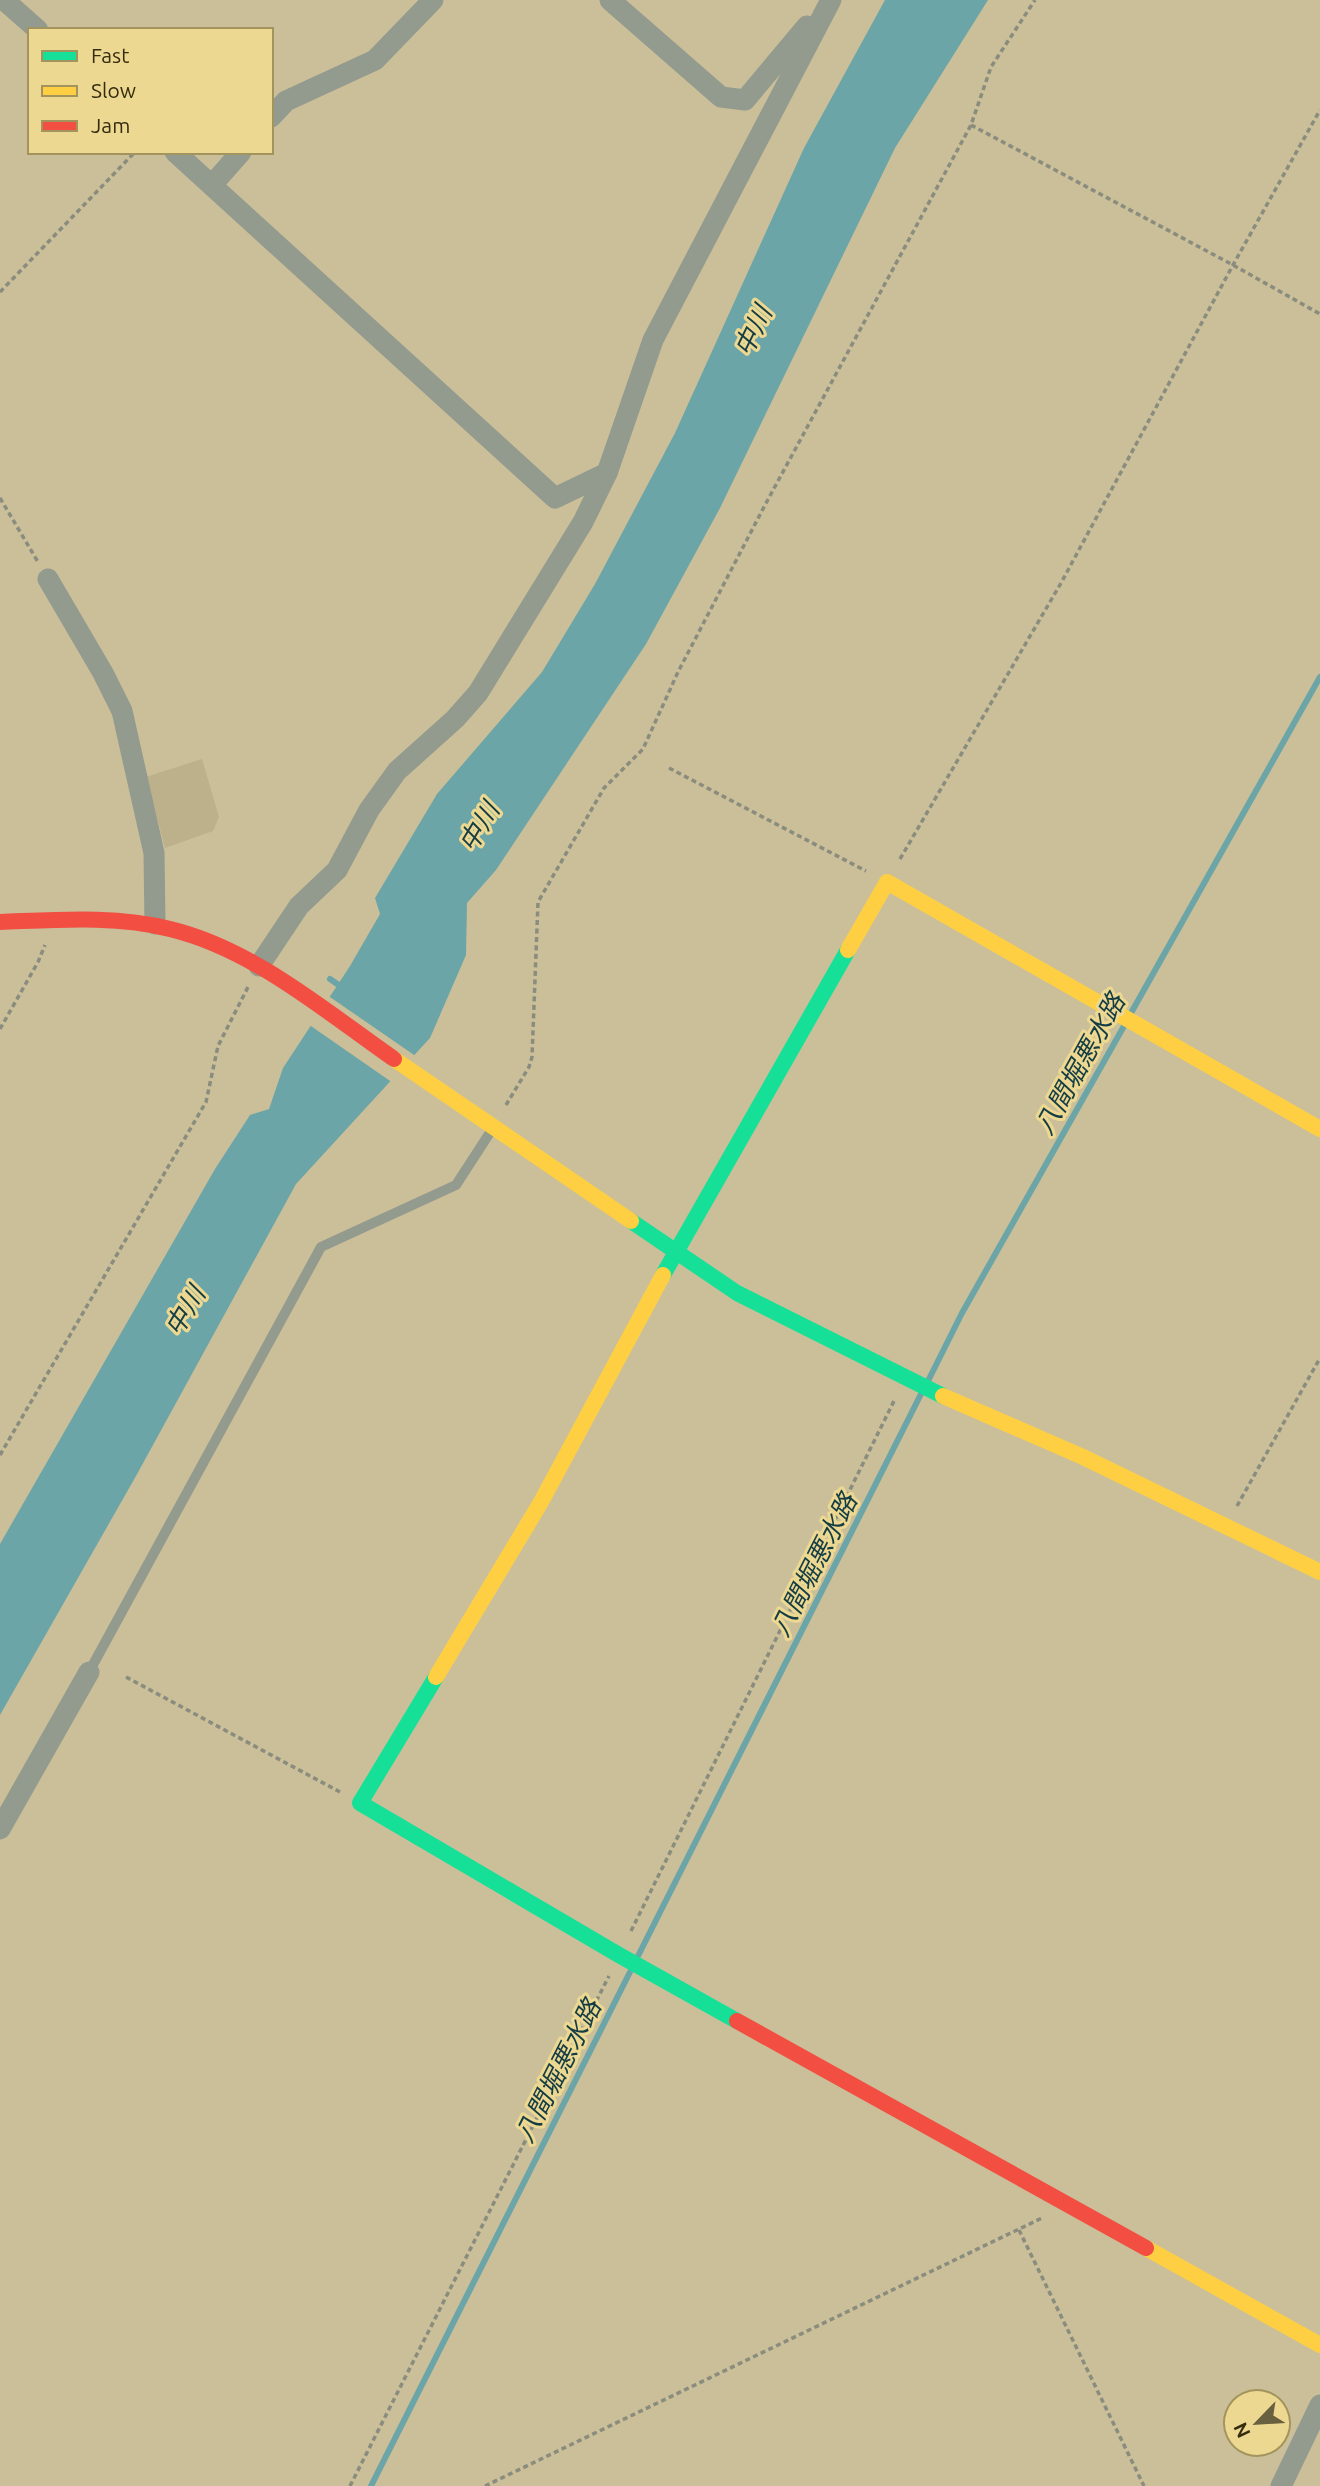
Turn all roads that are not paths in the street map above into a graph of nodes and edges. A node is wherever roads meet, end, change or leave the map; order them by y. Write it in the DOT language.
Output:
graph roads {
  1 [pos="4,0"];
  2 [pos="433,0"];
  3 [pos="610,0"];
  4 [pos="830,0"];
  5 [pos="36,28"];
  6 [pos="273,115"];
  7 [pos="177,154"];
  8 [pos="239,154"];
  9 [pos="212,185"];
  10 [pos="607,473"];
  11 [pos="48,579"];
  12 [pos="0,922"];
  13 [pos="155,924"];
  14 [pos="262,968"];
  15 [pos="489,1126"];
  16 [pos="1320,1129"];
  17 [pos="675,1253"];
  18 [pos="1320,1573"];
  19 [pos="89,1672"];
  20 [pos="0,1829"];
  21 [pos="1320,2345"];
  22 [pos="1320,2405"];
  23 [pos="1281,2486"];
  1 -- 5 [label="street"];
  2 -- 6 [label="street"];
  3 -- 4 [label="street"];
  4 -- 10 [label="street"];
  7 -- 9 [label="street"];
  8 -- 9 [label="street"];
  9 -- 10 [label="street"];
  10 -- 14 [label="street"];
  11 -- 13 [label="street"];
  12 -- 13 [label="street"];
  13 -- 14 [label="street"];
  14 -- 15 [label="street"];
  15 -- 17 [label="street"];
  15 -- 19 [label="lane"];
  16 -- 17 [label="street"];
  17 -- 18 [label="street"];
  17 -- 21 [label="street"];
  19 -- 20 [label="street"];
  22 -- 23 [label="street"];
}
